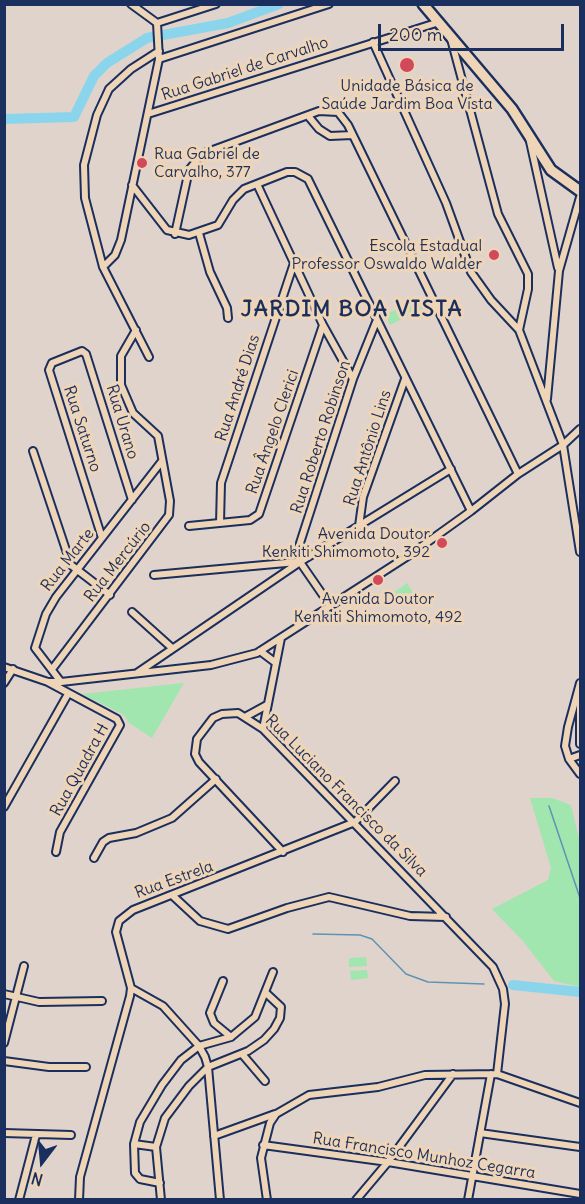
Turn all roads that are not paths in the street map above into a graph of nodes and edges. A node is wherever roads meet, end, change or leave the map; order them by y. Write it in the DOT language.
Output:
graph roads {
  1 [pos="131,4"];
  2 [pos="216,4"];
  3 [pos="329,4"];
  4 [pos="423,4"];
  5 [pos="436,22"];
  6 [pos="158,26"];
  7 [pos="451,39"];
  8 [pos="373,42"];
  9 [pos="159,51"];
  10 [pos="466,54"];
  11 [pos="159,59"];
  12 [pos="461,72"];
  13 [pos="148,114"];
  14 [pos="309,117"];
  15 [pos="528,134"];
  16 [pos="352,135"];
  17 [pos="551,170"];
  18 [pos="537,176"];
  19 [pos="257,184"];
  20 [pos="132,185"];
  21 [pos="580,191"];
  22 [pos="580,197"];
  23 [pos="199,233"];
  24 [pos="176,234"];
  25 [pos="568,236"];
  26 [pos="553,237"];
  27 [pos="294,263"];
  28 [pos="103,267"];
  29 [pos="559,271"];
  30 [pos="228,318"];
  31 [pos="376,322"];
  32 [pos="323,325"];
  33 [pos="136,330"];
  34 [pos="519,330"];
  35 [pos="85,352"];
  36 [pos="149,357"];
  37 [pos="353,378"];
  38 [pos="405,379"];
  39 [pos="546,402"];
  40 [pos="580,429"];
  41 [pos="563,445"];
  42 [pos="33,452"];
  43 [pos="162,461"];
  44 [pos="451,469"];
  45 [pos="518,474"];
  46 [pos="132,500"];
  47 [pos="471,512"];
  48 [pos="220,523"];
  49 [pos="189,526"];
  50 [pos="359,526"];
  51 [pos="102,538"];
  52 [pos="580,552"];
  53 [pos="300,562"];
  54 [pos="77,571"];
  55 [pos="154,575"];
  56 [pos="110,595"];
  57 [pos="329,604"];
  58 [pos="132,612"];
  59 [pos="281,638"];
  60 [pos="172,648"];
  61 [pos="260,651"];
  62 [pos="276,663"];
  63 [pos="4,667"];
  64 [pos="53,668"];
  65 [pos="13,669"];
  66 [pos="135,674"];
  67 [pos="4,682"];
  68 [pos="48,682"];
  69 [pos="61,682"];
  70 [pos="580,683"];
  71 [pos="580,692"];
  72 [pos="68,694"];
  73 [pos="267,705"];
  74 [pos="245,717"];
  75 [pos="263,729"];
  76 [pos="580,744"];
  77 [pos="580,755"];
  78 [pos="569,759"];
  79 [pos="580,774"];
  80 [pos="216,779"];
  81 [pos="395,781"];
  82 [pos="4,807"];
  83 [pos="355,822"];
  84 [pos="56,852"];
  85 [pos="284,852"];
  86 [pos="94,858"];
  87 [pos="172,895"];
  88 [pos="446,917"];
  89 [pos="24,966"];
  90 [pos="273,972"];
  91 [pos="223,981"];
  92 [pos="131,988"];
  93 [pos="266,993"];
  94 [pos="4,994"];
  95 [pos="16,998"];
  96 [pos="102,1001"];
  97 [pos="231,1037"];
  98 [pos="4,1043"];
  99 [pos="199,1046"];
  100 [pos="242,1054"];
  101 [pos="4,1061"];
  102 [pos="86,1067"];
  103 [pos="208,1067"];
  104 [pos="453,1074"];
  105 [pos="494,1074"];
  106 [pos="265,1081"];
  107 [pos="580,1103"];
  108 [pos="276,1113"];
  109 [pos="4,1133"];
  110 [pos="480,1133"];
  111 [pos="36,1135"];
  112 [pos="71,1135"];
  113 [pos="214,1136"];
  114 [pos="134,1144"];
  115 [pos="264,1145"];
  116 [pos="580,1147"];
  117 [pos="156,1148"];
  118 [pos="388,1162"];
  119 [pos="472,1177"];
  120 [pos="160,1183"];
  121 [pos="580,1194"];
  122 [pos="19,1200"];
  123 [pos="79,1200"];
  124 [pos="161,1200"];
  125 [pos="220,1200"];
  126 [pos="267,1200"];
  127 [pos="356,1200"];
  128 [pos="468,1200"];
  1 -- 6 [label="street"];
  2 -- 6 [label="street"];
  3 -- 11 [label="street"];
  4 -- 5 [label="main road"];
  5 -- 7 [label="main road"];
  5 -- 8 [label="street, Rua Gabriel de Carvalho"];
  6 -- 9 [label="street"];
  7 -- 10 [label="main road"];
  7 -- 12 [label="street"];
  8 -- 13 [label="street, Rua Gabriel de Carvalho"];
  8 -- 34 [label="street"];
  9 -- 11 [label="street"];
  9 -- 28 [label="street"];
  10 -- 12 [label="street"];
  10 -- 15 [label="main road"];
  11 -- 13 [label="street"];
  12 -- 34 [label="street"];
  13 -- 20 [label="street, Rua Gabriel de Carvalho"];
  14 -- 16 [label="street"];
  14 -- 16 [label="street"];
  14 -- 24 [label="street"];
  15 -- 17 [label="main road"];
  15 -- 18 [label="street"];
  16 -- 45 [label="street"];
  17 -- 18 [label="street"];
  17 -- 21 [label="main road"];
  18 -- 26 [label="street"];
  19 -- 23 [label="street"];
  19 -- 27 [label="street"];
  19 -- 31 [label="street"];
  20 -- 24 [label="street"];
  20 -- 28 [label="street, Rua Gabriel de Carvalho"];
  22 -- 25 [label="street"];
  23 -- 24 [label="street"];
  23 -- 30 [label="street"];
  25 -- 26 [label="street"];
  25 -- 29 [label="street"];
  26 -- 29 [label="street"];
  27 -- 32 [label="street"];
  27 -- 48 [label="street, Rua André Dias"];
  28 -- 33 [label="street"];
  29 -- 39 [label="street"];
  31 -- 37 [label="street, Rua Roberto Robinson"];
  31 -- 38 [label="street"];
  32 -- 37 [label="street"];
  32 -- 48 [label="street, Rua Ângelo Clerici"];
  33 -- 36 [label="street"];
  33 -- 43 [label="street, Rua Mercúrio"];
  34 -- 39 [label="street"];
  35 -- 46 [label="street, Rua Urano"];
  35 -- 51 [label="street, Rua Saturno"];
  37 -- 53 [label="street, Rua Roberto Robinson"];
  38 -- 44 [label="street"];
  38 -- 50 [label="street, Rua Antônio Lins"];
  39 -- 41 [label="street"];
  40 -- 41 [label="street"];
  41 -- 45 [label="street"];
  41 -- 52 [label="street"];
  42 -- 54 [label="street"];
  43 -- 46 [label="street, Rua Marte"];
  43 -- 56 [label="street, Rua Mercúrio"];
  44 -- 47 [label="street"];
  44 -- 50 [label="street"];
  45 -- 47 [label="street"];
  46 -- 51 [label="street, Rua Marte"];
  47 -- 57 [label="street"];
  48 -- 49 [label="street, Rua Ângelo Clerici"];
  50 -- 53 [label="street"];
  51 -- 54 [label="street, Rua Marte"];
  53 -- 55 [label="street"];
  53 -- 57 [label="street"];
  53 -- 60 [label="street"];
  54 -- 56 [label="street"];
  54 -- 64 [label="street, Rua Marte"];
  56 -- 64 [label="street, Rua Mercúrio"];
  57 -- 59 [label="street"];
  58 -- 60 [label="street"];
  59 -- 61 [label="street"];
  59 -- 62 [label="street"];
  60 -- 66 [label="street"];
  61 -- 62 [label="street"];
  61 -- 66 [label="street"];
  62 -- 73 [label="street"];
  63 -- 65 [label="street"];
  64 -- 69 [label="street, Rua Marte"];
  65 -- 67 [label="street"];
  65 -- 68 [label="street"];
  66 -- 69 [label="street"];
  68 -- 69 [label="street"];
  68 -- 72 [label="street"];
  70 -- 78 [label="street"];
  71 -- 76 [label="street"];
  72 -- 82 [label="street"];
  72 -- 84 [label="street, Rua Quadra H"];
  73 -- 74 [label="street"];
  73 -- 75 [label="street"];
  74 -- 75 [label="street, Rua Luciano Francisco da Silva"];
  74 -- 80 [label="street, Rua Luciano Francisco da Silva"];
  75 -- 83 [label="street, Rua Luciano Francisco da Silva"];
  77 -- 78 [label="street"];
  78 -- 79 [label="street"];
  80 -- 85 [label="street, Rua Luciano Francisco da Silva"];
  80 -- 86 [label="street"];
  81 -- 83 [label="street, Rua Estrela"];
  83 -- 85 [label="street, Rua Estrela"];
  83 -- 88 [label="street, Rua Luciano Francisco da Silva"];
  85 -- 87 [label="street, Rua Estrela"];
  87 -- 88 [label="street"];
  87 -- 92 [label="street, Rua Estrela"];
  88 -- 105 [label="street, Rua Luciano Francisco da Silva"];
  89 -- 95 [label="street"];
  90 -- 93 [label="street"];
  91 -- 97 [label="street"];
  92 -- 99 [label="street"];
  92 -- 123 [label="street, Rua Estrela"];
  93 -- 97 [label="street"];
  93 -- 100 [label="street"];
  94 -- 95 [label="street"];
  95 -- 96 [label="street"];
  95 -- 98 [label="street"];
  97 -- 99 [label="street"];
  99 -- 103 [label="street"];
  99 -- 114 [label="street"];
  100 -- 103 [label="street"];
  100 -- 106 [label="street"];
  101 -- 102 [label="street"];
  103 -- 113 [label="street"];
  103 -- 117 [label="street"];
  104 -- 105 [label="street"];
  104 -- 108 [label="street"];
  104 -- 118 [label="street"];
  105 -- 107 [label="street"];
  105 -- 110 [label="street, Rua Luciano Francisco da Silva"];
  108 -- 113 [label="street"];
  108 -- 115 [label="street"];
  109 -- 111 [label="street"];
  110 -- 116 [label="street"];
  110 -- 119 [label="street, Rua Luciano Francisco da Silva"];
  111 -- 112 [label="street"];
  111 -- 122 [label="street"];
  113 -- 125 [label="street"];
  114 -- 117 [label="street"];
  114 -- 120 [label="street"];
  115 -- 118 [label="street, Rua Francisco Munhoz Cegarra"];
  115 -- 126 [label="street"];
  117 -- 120 [label="street"];
  118 -- 119 [label="street, Rua Francisco Munhoz Cegarra"];
  118 -- 127 [label="street"];
  119 -- 121 [label="street, Rua Francisco Munhoz Cegarra"];
  119 -- 128 [label="street, Rua Luciano Francisco da Silva"];
  120 -- 124 [label="street"];
}
